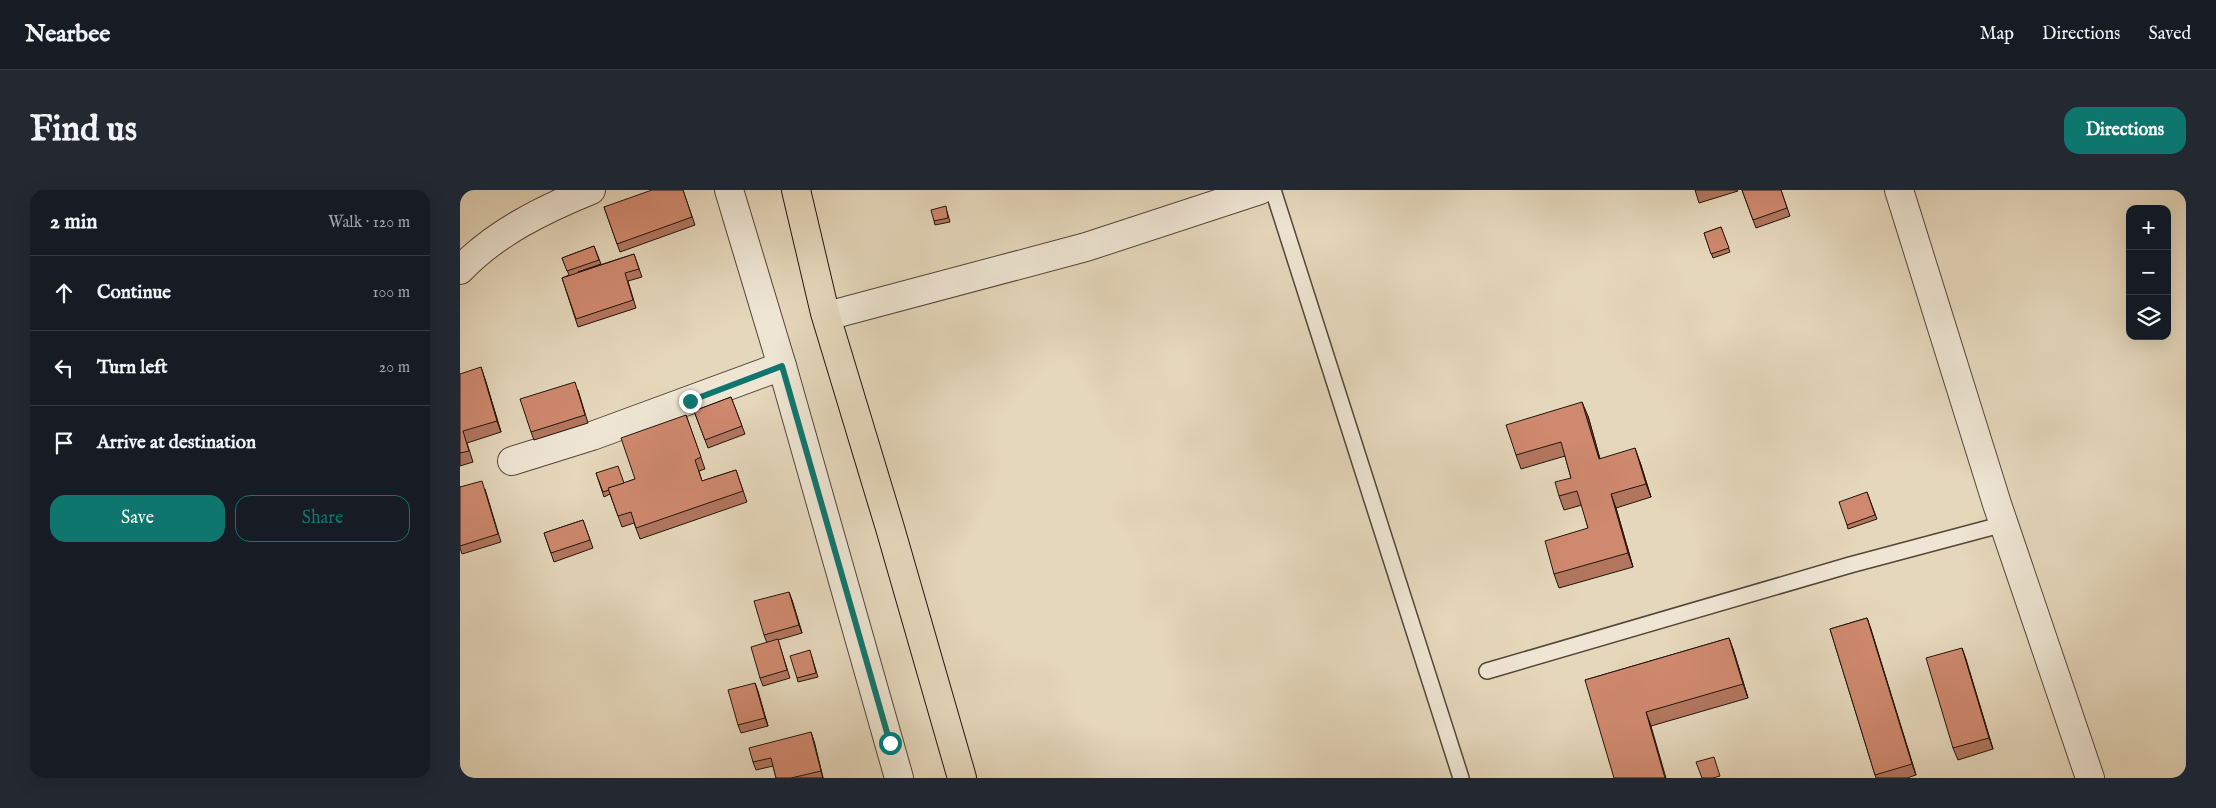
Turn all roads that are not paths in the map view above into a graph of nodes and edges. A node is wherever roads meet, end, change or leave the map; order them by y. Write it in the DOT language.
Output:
graph roads {
  1 [pos="591,190"];
  2 [pos="729,190"];
  3 [pos="796,190"];
  4 [pos="1260,190"];
  5 [pos="1272,190"];
  6 [pos="1900,190"];
  7 [pos="460,270"];
  8 [pos="827,316"];
  9 [pos="782,366"];
  10 [pos="512,461"];
  11 [pos="2004,524"];
  12 [pos="1487,671"];
  13 [pos="899,778"];
  14 [pos="962,778"];
  15 [pos="1461,778"];
  16 [pos="2090,778"];
  1 -- 7 [label="street"];
  2 -- 9 [label="street"];
  3 -- 8 [label="main road"];
  4 -- 8 [label="street"];
  5 -- 15 [label="lane"];
  6 -- 11 [label="street"];
  8 -- 14 [label="main road"];
  9 -- 10 [label="street"];
  9 -- 13 [label="street"];
  11 -- 12 [label="lane"];
  11 -- 16 [label="street"];
}
